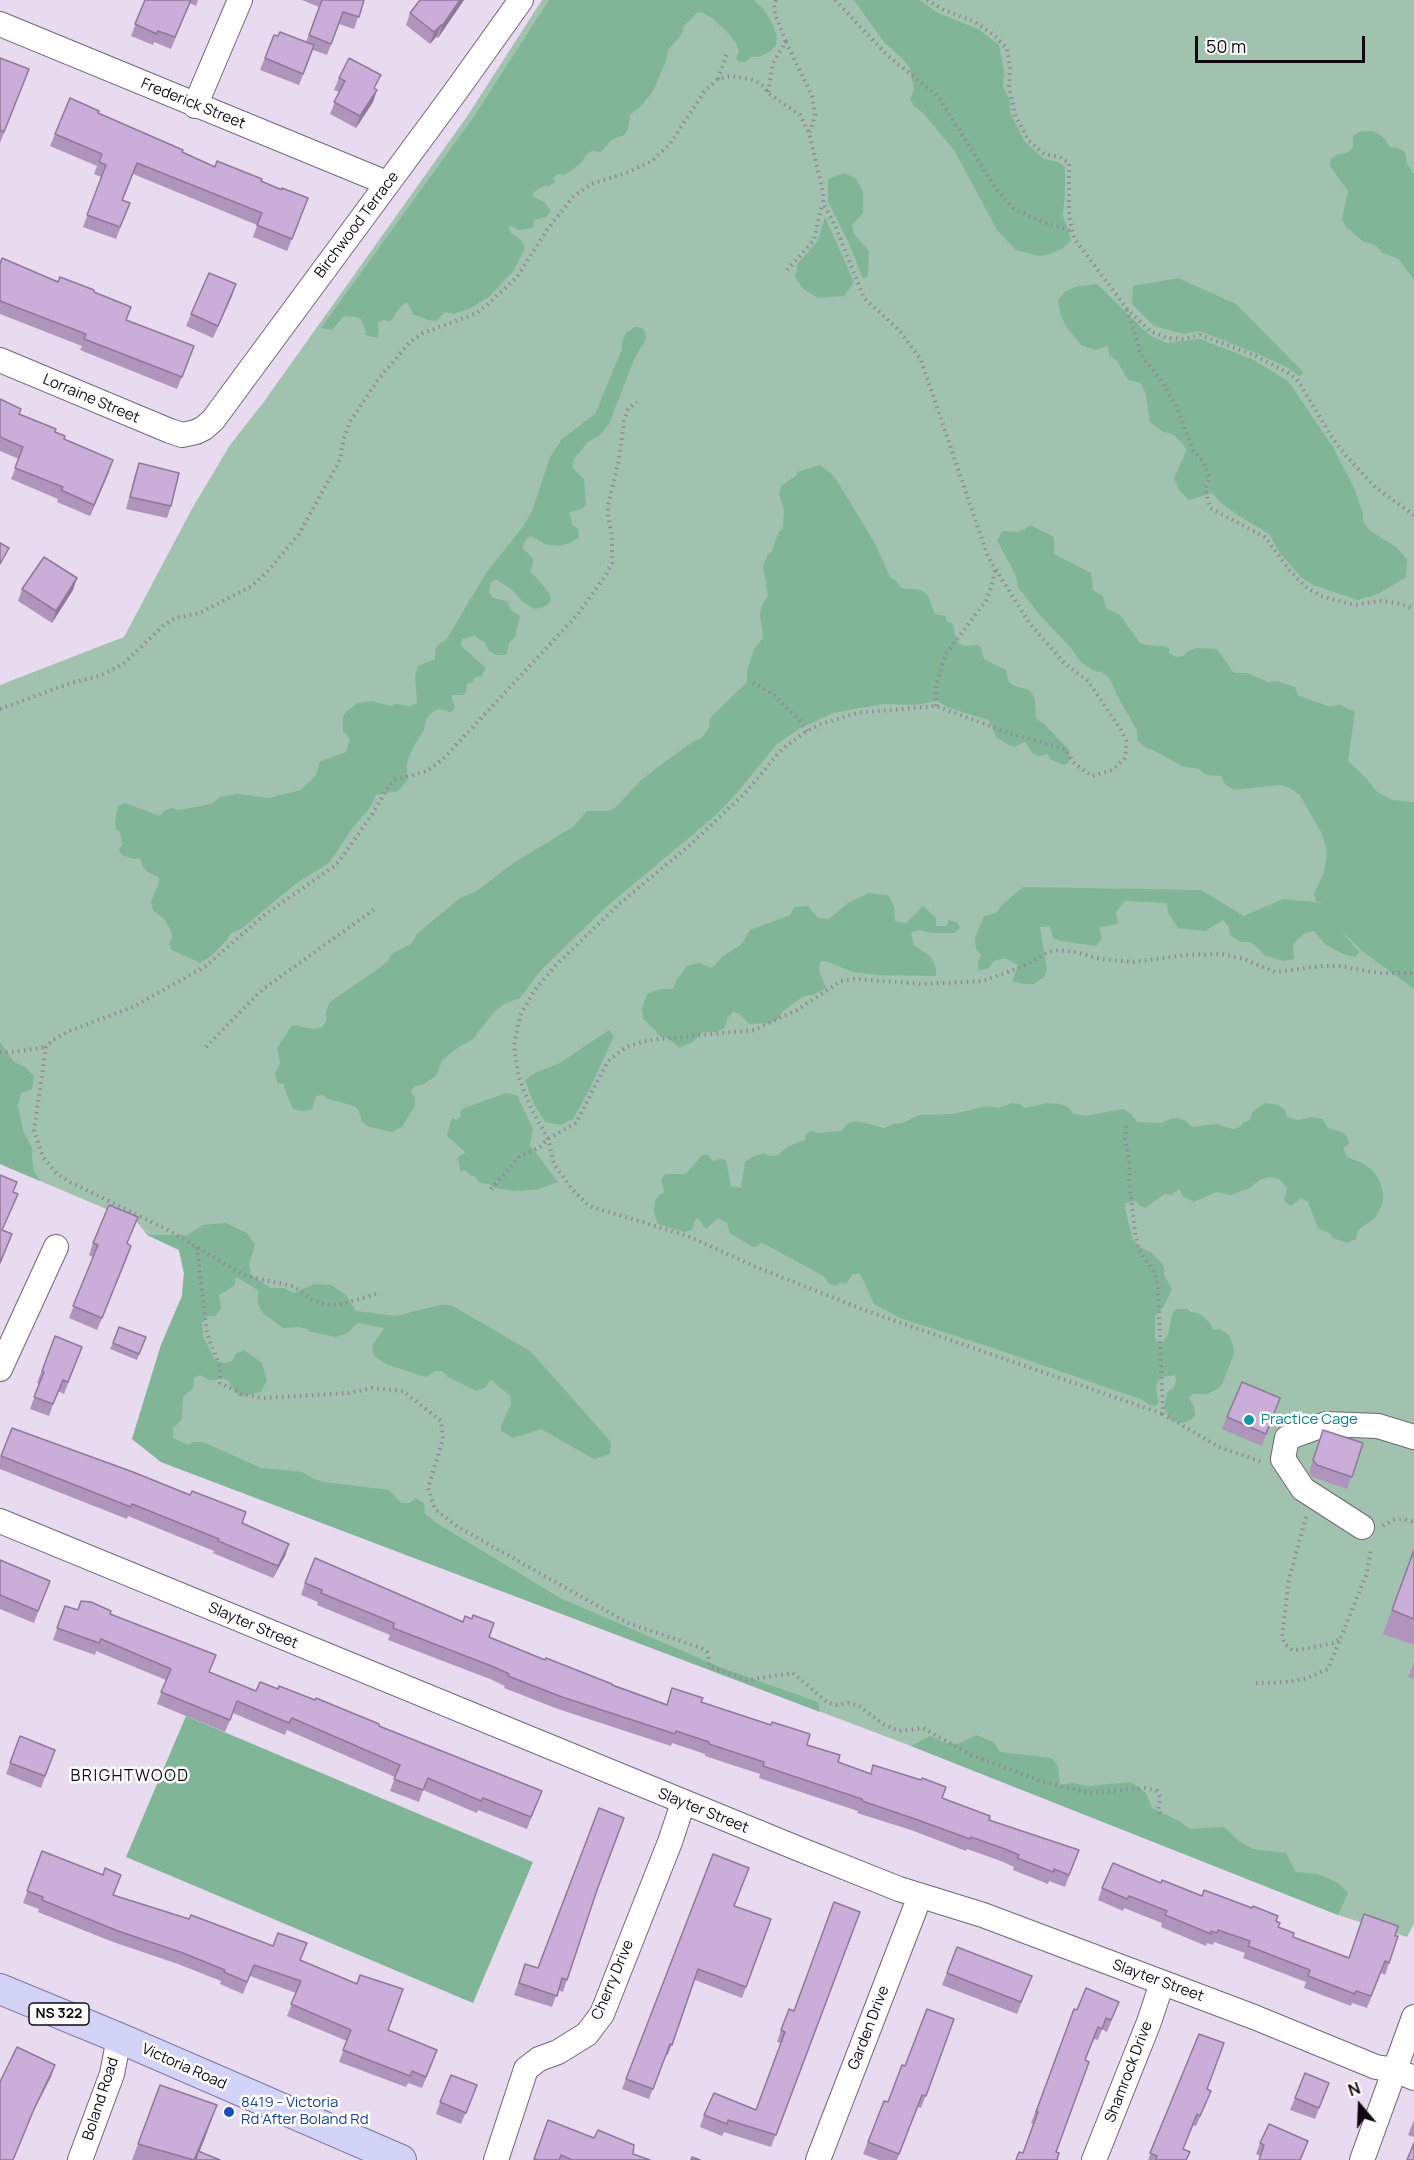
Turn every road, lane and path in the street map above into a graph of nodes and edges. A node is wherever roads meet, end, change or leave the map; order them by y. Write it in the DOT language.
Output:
graph roads {
  1 [pos="240,0"];
  2 [pos="521,0"];
  3 [pos="776,0"];
  4 [pos="835,0"];
  5 [pos="927,0"];
  6 [pos="0,24"];
  7 [pos="786,42"];
  8 [pos="727,53"];
  9 [pos="718,79"];
  10 [pos="768,93"];
  11 [pos="195,106"];
  12 [pos="809,133"];
  13 [pos="386,186"];
  14 [pos="823,203"];
  15 [pos="1072,231"];
  16 [pos="787,270"];
  17 [pos="1127,309"];
  18 [pos="0,360"];
  19 [pos="637,402"];
  20 [pos="182,435"];
  21 [pos="1414,515"];
  22 [pos="995,569"];
  23 [pos="1414,609"];
  24 [pos="753,683"];
  25 [pos="936,706"];
  26 [pos="0,709"];
  27 [pos="807,731"];
  28 [pos="375,908"];
  29 [pos="1414,973"];
  30 [pos="46,1047"];
  31 [pos="207,1047"];
  32 [pos="0,1052"];
  33 [pos="1126,1126"];
  34 [pos="548,1139"];
  35 [pos="491,1189"];
  36 [pos="196,1246"];
  37 [pos="56,1247"];
  38 [pos="376,1294"];
  39 [pos="0,1369"];
  40 [pos="1163,1414"];
  41 [pos="1414,1437"];
  42 [pos="1283,1459"];
  43 [pos="1312,1494"];
  44 [pos="0,1521"];
  45 [pos="1414,1522"];
  46 [pos="1368,1529"];
  47 [pos="1341,1638"];
  48 [pos="1256,1683"];
  49 [pos="683,1803"];
  50 [pos="1163,1817"];
  51 [pos="920,1896"];
  52 [pos="1161,1983"];
  53 [pos="0,1989"];
  54 [pos="1414,2017"];
  55 [pos="119,2038"];
  56 [pos="1405,2074"];
  57 [pos="80,2160"];
  58 [pos="401,2160"];
  59 [pos="496,2160"];
  60 [pos="818,2160"];
  61 [pos="1094,2160"];
  62 [pos="1362,2160"];
  1 -- 11 [label="street"];
  2 -- 13 [label="street, Birchwood Terrace"];
  3 -- 7 [label="path"];
  4 -- 15 [label="path"];
  5 -- 15 [label="path"];
  6 -- 11 [label="street, Frederick Street"];
  7 -- 10 [label="path"];
  7 -- 12 [label="path"];
  8 -- 9 [label="path"];
  9 -- 10 [label="path"];
  9 -- 26 [label="path"];
  10 -- 12 [label="path"];
  11 -- 13 [label="street, Frederick Street"];
  12 -- 14 [label="path"];
  13 -- 20 [label="street, Birchwood Terrace"];
  14 -- 16 [label="path"];
  14 -- 22 [label="path"];
  15 -- 17 [label="path"];
  17 -- 21 [label="path"];
  17 -- 23 [label="path"];
  18 -- 20 [label="street, Lorraine Street"];
  19 -- 30 [label="path"];
  22 -- 25 [label="path"];
  22 -- 25 [label="path"];
  24 -- 27 [label="path"];
  25 -- 27 [label="path"];
  27 -- 34 [label="path"];
  28 -- 31 [label="path"];
  29 -- 34 [label="path"];
  30 -- 32 [label="path"];
  30 -- 36 [label="path"];
  33 -- 40 [label="path"];
  34 -- 35 [label="path"];
  34 -- 40 [label="path"];
  36 -- 38 [label="path"];
  36 -- 50 [label="path"];
  37 -- 39 [label="street"];
  40 -- 42 [label="path"];
  41 -- 42 [label="street"];
  42 -- 43 [label="street"];
  43 -- 46 [label="street"];
  43 -- 47 [label="path"];
  44 -- 49 [label="street, Slayter Street"];
  45 -- 46 [label="path"];
  46 -- 47 [label="path"];
  47 -- 48 [label="path"];
  49 -- 51 [label="street, Slayter Street"];
  49 -- 59 [label="street, Cherry Drive"];
  51 -- 52 [label="street, Slayter Street"];
  51 -- 60 [label="street, Garden Drive"];
  52 -- 56 [label="street, Slayter Street"];
  52 -- 61 [label="street, Shamrock Drive"];
  53 -- 55 [label="main road, Victoria Road / NS 322"];
  54 -- 56 [label="street"];
  55 -- 57 [label="street, Boland Road"];
  55 -- 58 [label="main road, Victoria Road / NS 322"];
  56 -- 62 [label="street"];
}
